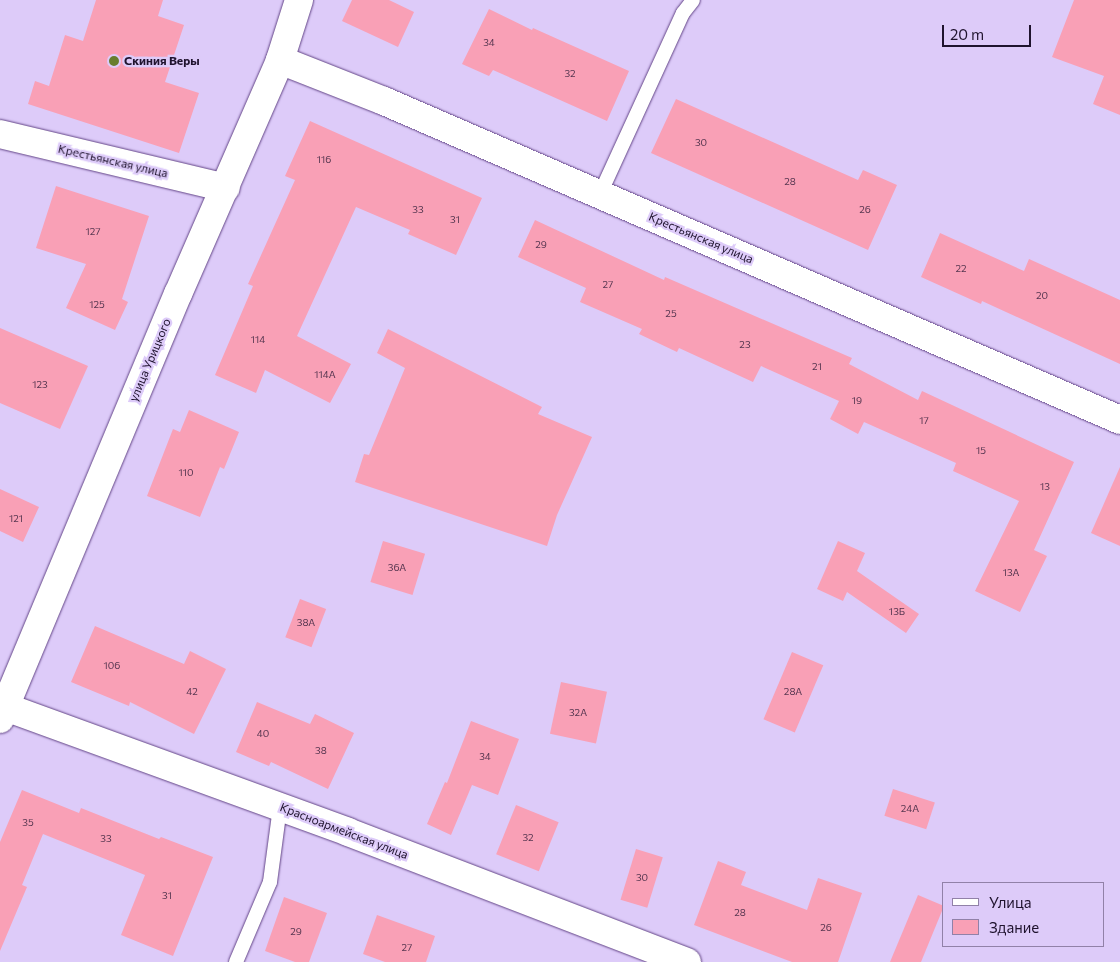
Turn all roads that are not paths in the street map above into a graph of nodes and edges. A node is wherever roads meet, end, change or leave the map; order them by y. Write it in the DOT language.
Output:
graph roads {
  1 [pos="300,0"];
  2 [pos="693,0"];
  3 [pos="280,60"];
  4 [pos="0,134"];
  5 [pos="226,188"];
  6 [pos="600,194"];
  7 [pos="1120,420"];
  8 [pos="2,711"];
  9 [pos="280,808"];
  10 [pos="236,962"];
  11 [pos="687,962"];
  1 -- 3 [label="street, улица Урицкого"];
  2 -- 6 [label="lane"];
  3 -- 5 [label="street, улица Урицкого"];
  3 -- 6 [label="street, Крестьянская улица"];
  4 -- 5 [label="street, Крестьянская улица"];
  5 -- 8 [label="street, улица Урицкого"];
  6 -- 7 [label="street, Крестьянская улица"];
  8 -- 9 [label="street, Красноармейская улица"];
  9 -- 10 [label="lane"];
  9 -- 11 [label="street, Красноармейская улица"];
}
